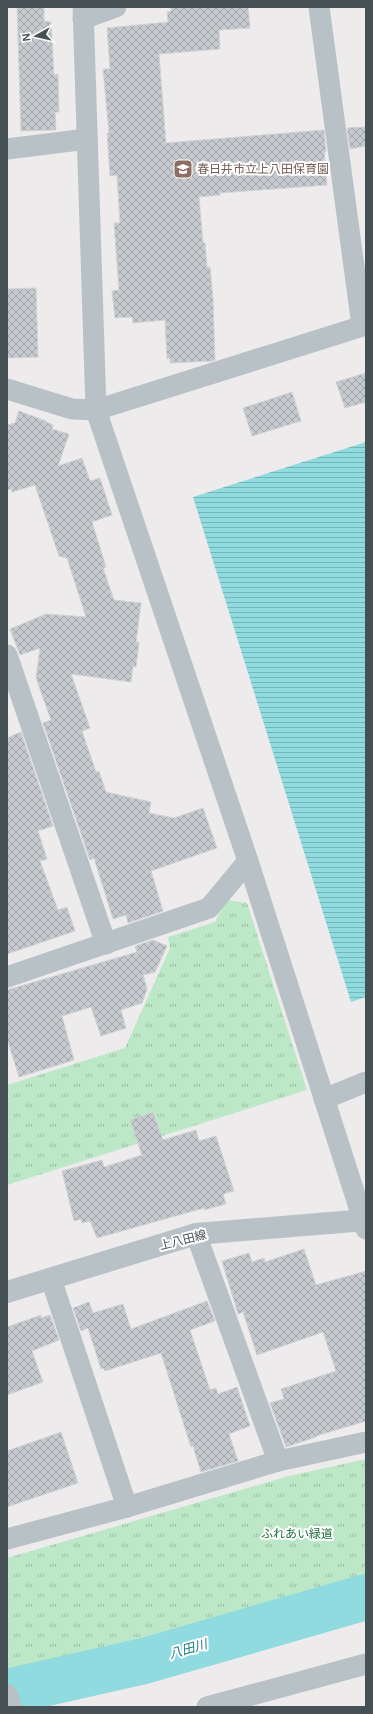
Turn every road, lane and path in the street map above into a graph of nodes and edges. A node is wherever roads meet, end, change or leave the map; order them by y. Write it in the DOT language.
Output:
graph roads {
  1 [pos="116,7"];
  2 [pos="319,7"];
  3 [pos="83,13"];
  4 [pos="87,139"];
  5 [pos="7,149"];
  6 [pos="364,325"];
  7 [pos="7,389"];
  8 [pos="96,410"];
  9 [pos="8,663"];
  10 [pos="248,862"];
  11 [pos="106,944"];
  12 [pos="7,978"];
  13 [pos="366,1082"];
  14 [pos="324,1099"];
  15 [pos="365,1223"];
  16 [pos="196,1234"];
  17 [pos="51,1279"];
  18 [pos="7,1292"];
  19 [pos="366,1442"];
  20 [pos="278,1461"];
  21 [pos="127,1507"];
  22 [pos="7,1539"];
  23 [pos="366,1664"];
  24 [pos="7,1695"];
  25 [pos="11,1707"];
  26 [pos="207,1707"];
  1 -- 3 [label="street"];
  2 -- 6 [label="street"];
  3 -- 4 [label="street"];
  4 -- 5 [label="street"];
  4 -- 8 [label="street"];
  6 -- 8 [label="street"];
  7 -- 8 [label="street"];
  8 -- 10 [label="street"];
  9 -- 11 [label="street"];
  10 -- 11 [label="street"];
  10 -- 14 [label="street"];
  11 -- 12 [label="street"];
  13 -- 14 [label="street"];
  14 -- 15 [label="street"];
  15 -- 16 [label="street, 上八田線"];
  16 -- 17 [label="street, 上八田線"];
  16 -- 20 [label="street"];
  17 -- 18 [label="street, 上八田線"];
  17 -- 21 [label="street"];
  19 -- 20 [label="street"];
  20 -- 21 [label="street"];
  21 -- 22 [label="street"];
  23 -- 26 [label="street"];
  24 -- 25 [label="street"];
}
